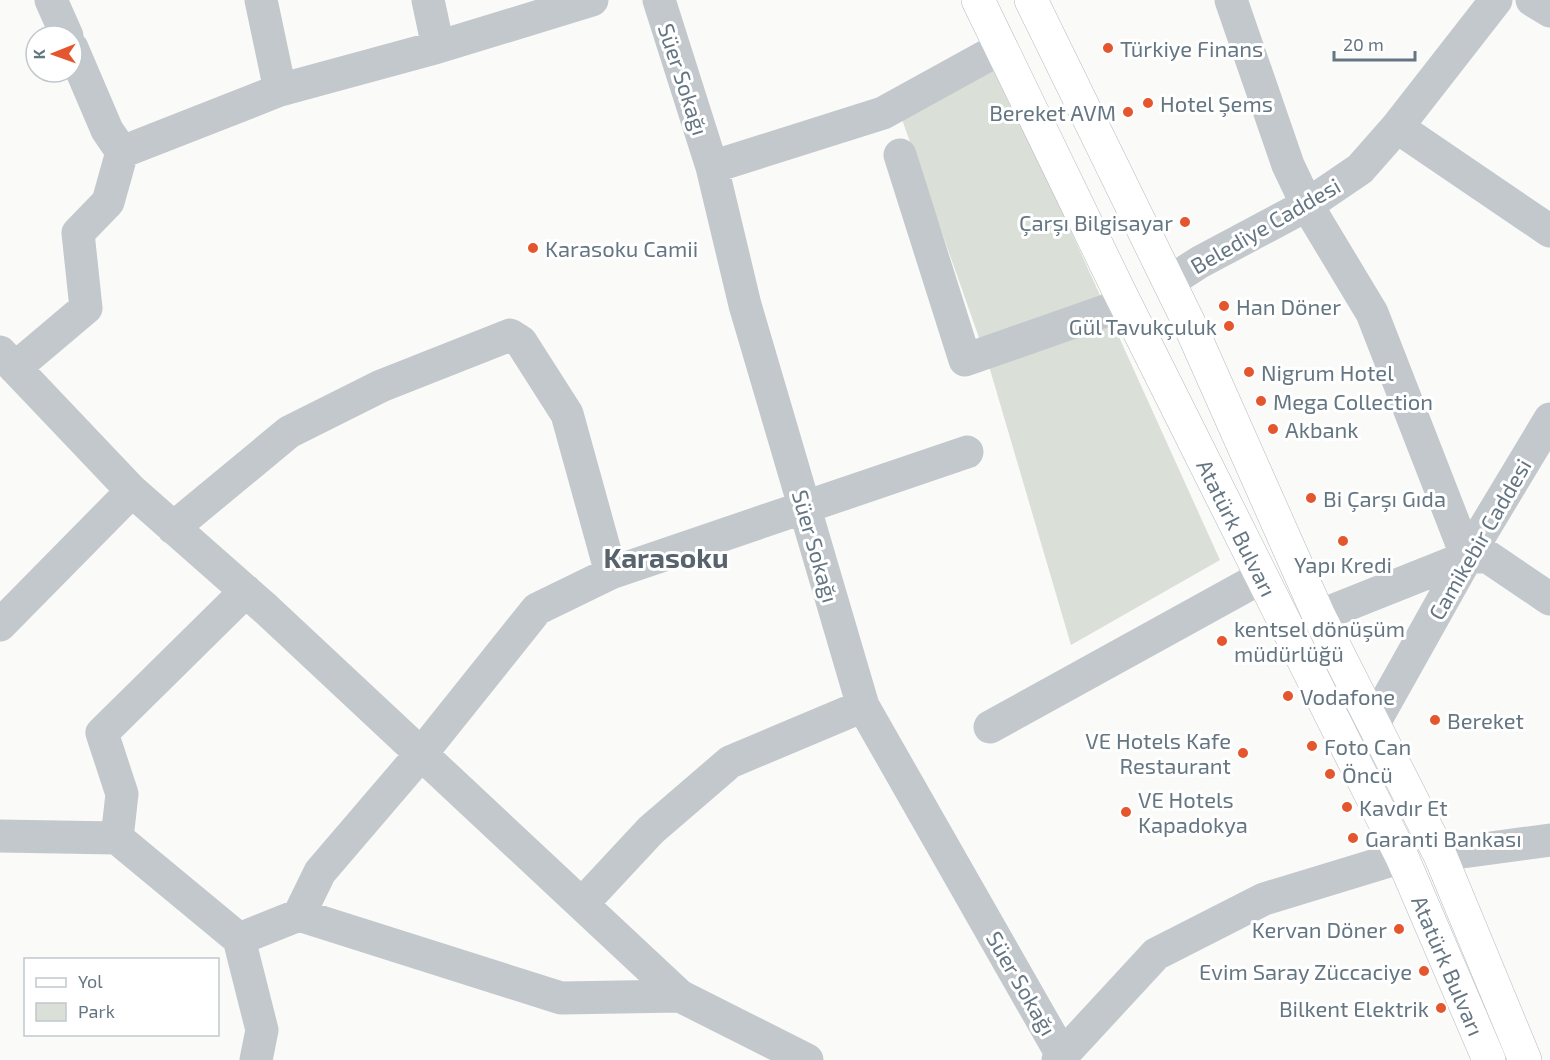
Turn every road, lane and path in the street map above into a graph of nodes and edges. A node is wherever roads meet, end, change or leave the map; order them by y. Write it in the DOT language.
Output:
graph roads {
  1 [pos="51,0"];
  2 [pos="261,0"];
  3 [pos="428,0"];
  4 [pos="592,0"];
  5 [pos="659,0"];
  6 [pos="978,0"];
  7 [pos="1031,0"];
  8 [pos="1231,0"];
  9 [pos="1496,0"];
  10 [pos="1532,0"];
  11 [pos="1550,11"];
  12 [pos="62,24"];
  13 [pos="438,47"];
  14 [pos="1001,48"];
  15 [pos="84,76"];
  16 [pos="280,90"];
  17 [pos="1397,127"];
  18 [pos="122,153"];
  19 [pos="900,154"];
  20 [pos="712,167"];
  21 [pos="1307,205"];
  22 [pos="1550,231"];
  23 [pos="1169,282"];
  24 [pos="1125,304"];
  25 [pos="7,360"];
  26 [pos="1550,419"];
  27 [pos="967,452"];
  28 [pos="132,491"];
  29 [pos="805,507"];
  30 [pos="173,528"];
  31 [pos="1467,556"];
  32 [pos="611,573"];
  33 [pos="1262,577"];
  34 [pos="246,591"];
  35 [pos="1550,600"];
  36 [pos="1319,616"];
  37 [pos="0,625"];
  38 [pos="863,706"];
  39 [pos="1374,723"];
  40 [pos="990,727"];
  41 [pos="421,754"];
  42 [pos="0,836"];
  43 [pos="117,838"];
  44 [pos="1550,840"];
  45 [pos="1440,855"];
  46 [pos="1402,857"];
  47 [pos="582,904"];
  48 [pos="299,915"];
  49 [pos="239,939"];
  50 [pos="680,996"];
  51 [pos="1060,1058"];
  52 [pos="256,1060"];
  53 [pos="807,1060"];
  54 [pos="1489,1060"];
  55 [pos="1525,1060"];
  1 -- 12 [label="street"];
  2 -- 16 [label="street"];
  3 -- 13 [label="street"];
  4 -- 13 [label="street"];
  5 -- 20 [label="street, Süer Sokağı"];
  6 -- 14 [label="main road, Atatürk Bulvarı"];
  7 -- 23 [label="main road, Atatürk Bulvarı"];
  8 -- 21 [label="street"];
  9 -- 17 [label="street, Belediye Caddesi"];
  10 -- 11 [label="street"];
  13 -- 16 [label="street"];
  14 -- 20 [label="street"];
  14 -- 24 [label="main road, Atatürk Bulvarı"];
  15 -- 18 [label="street"];
  16 -- 18 [label="street"];
  17 -- 21 [label="street, Belediye Caddesi"];
  17 -- 22 [label="street"];
  18 -- 25 [label="street"];
  19 -- 24 [label="street"];
  20 -- 29 [label="street, Süer Sokağı"];
  21 -- 23 [label="street, Belediye Caddesi"];
  21 -- 31 [label="street"];
  23 -- 24 [label="main road"];
  23 -- 36 [label="main road, Atatürk Bulvarı"];
  24 -- 33 [label="main road, Atatürk Bulvarı"];
  25 -- 28 [label="street"];
  26 -- 31 [label="street, Camikebir Caddesi"];
  27 -- 29 [label="street"];
  28 -- 30 [label="street"];
  28 -- 37 [label="street"];
  29 -- 32 [label="street"];
  29 -- 38 [label="street, Süer Sokağı"];
  30 -- 32 [label="street"];
  30 -- 34 [label="street"];
  31 -- 35 [label="street"];
  31 -- 36 [label="street"];
  31 -- 39 [label="street, Camikebir Caddesi"];
  32 -- 41 [label="street"];
  33 -- 40 [label="street"];
  33 -- 46 [label="main road, Atatürk Bulvarı"];
  34 -- 41 [label="street"];
  34 -- 43 [label="street"];
  36 -- 39 [label="main road, Atatürk Bulvarı"];
  38 -- 47 [label="street"];
  38 -- 51 [label="street, Süer Sokağı"];
  39 -- 45 [label="main road, Atatürk Bulvarı"];
  41 -- 47 [label="street"];
  41 -- 48 [label="street"];
  42 -- 43 [label="street"];
  43 -- 49 [label="street"];
  44 -- 45 [label="street"];
  45 -- 55 [label="main road, Atatürk Bulvarı"];
  46 -- 51 [label="street"];
  46 -- 54 [label="main road, Atatürk Bulvarı"];
  47 -- 50 [label="street"];
  48 -- 49 [label="street"];
  48 -- 50 [label="street"];
  49 -- 52 [label="street"];
  50 -- 53 [label="street"];
}
